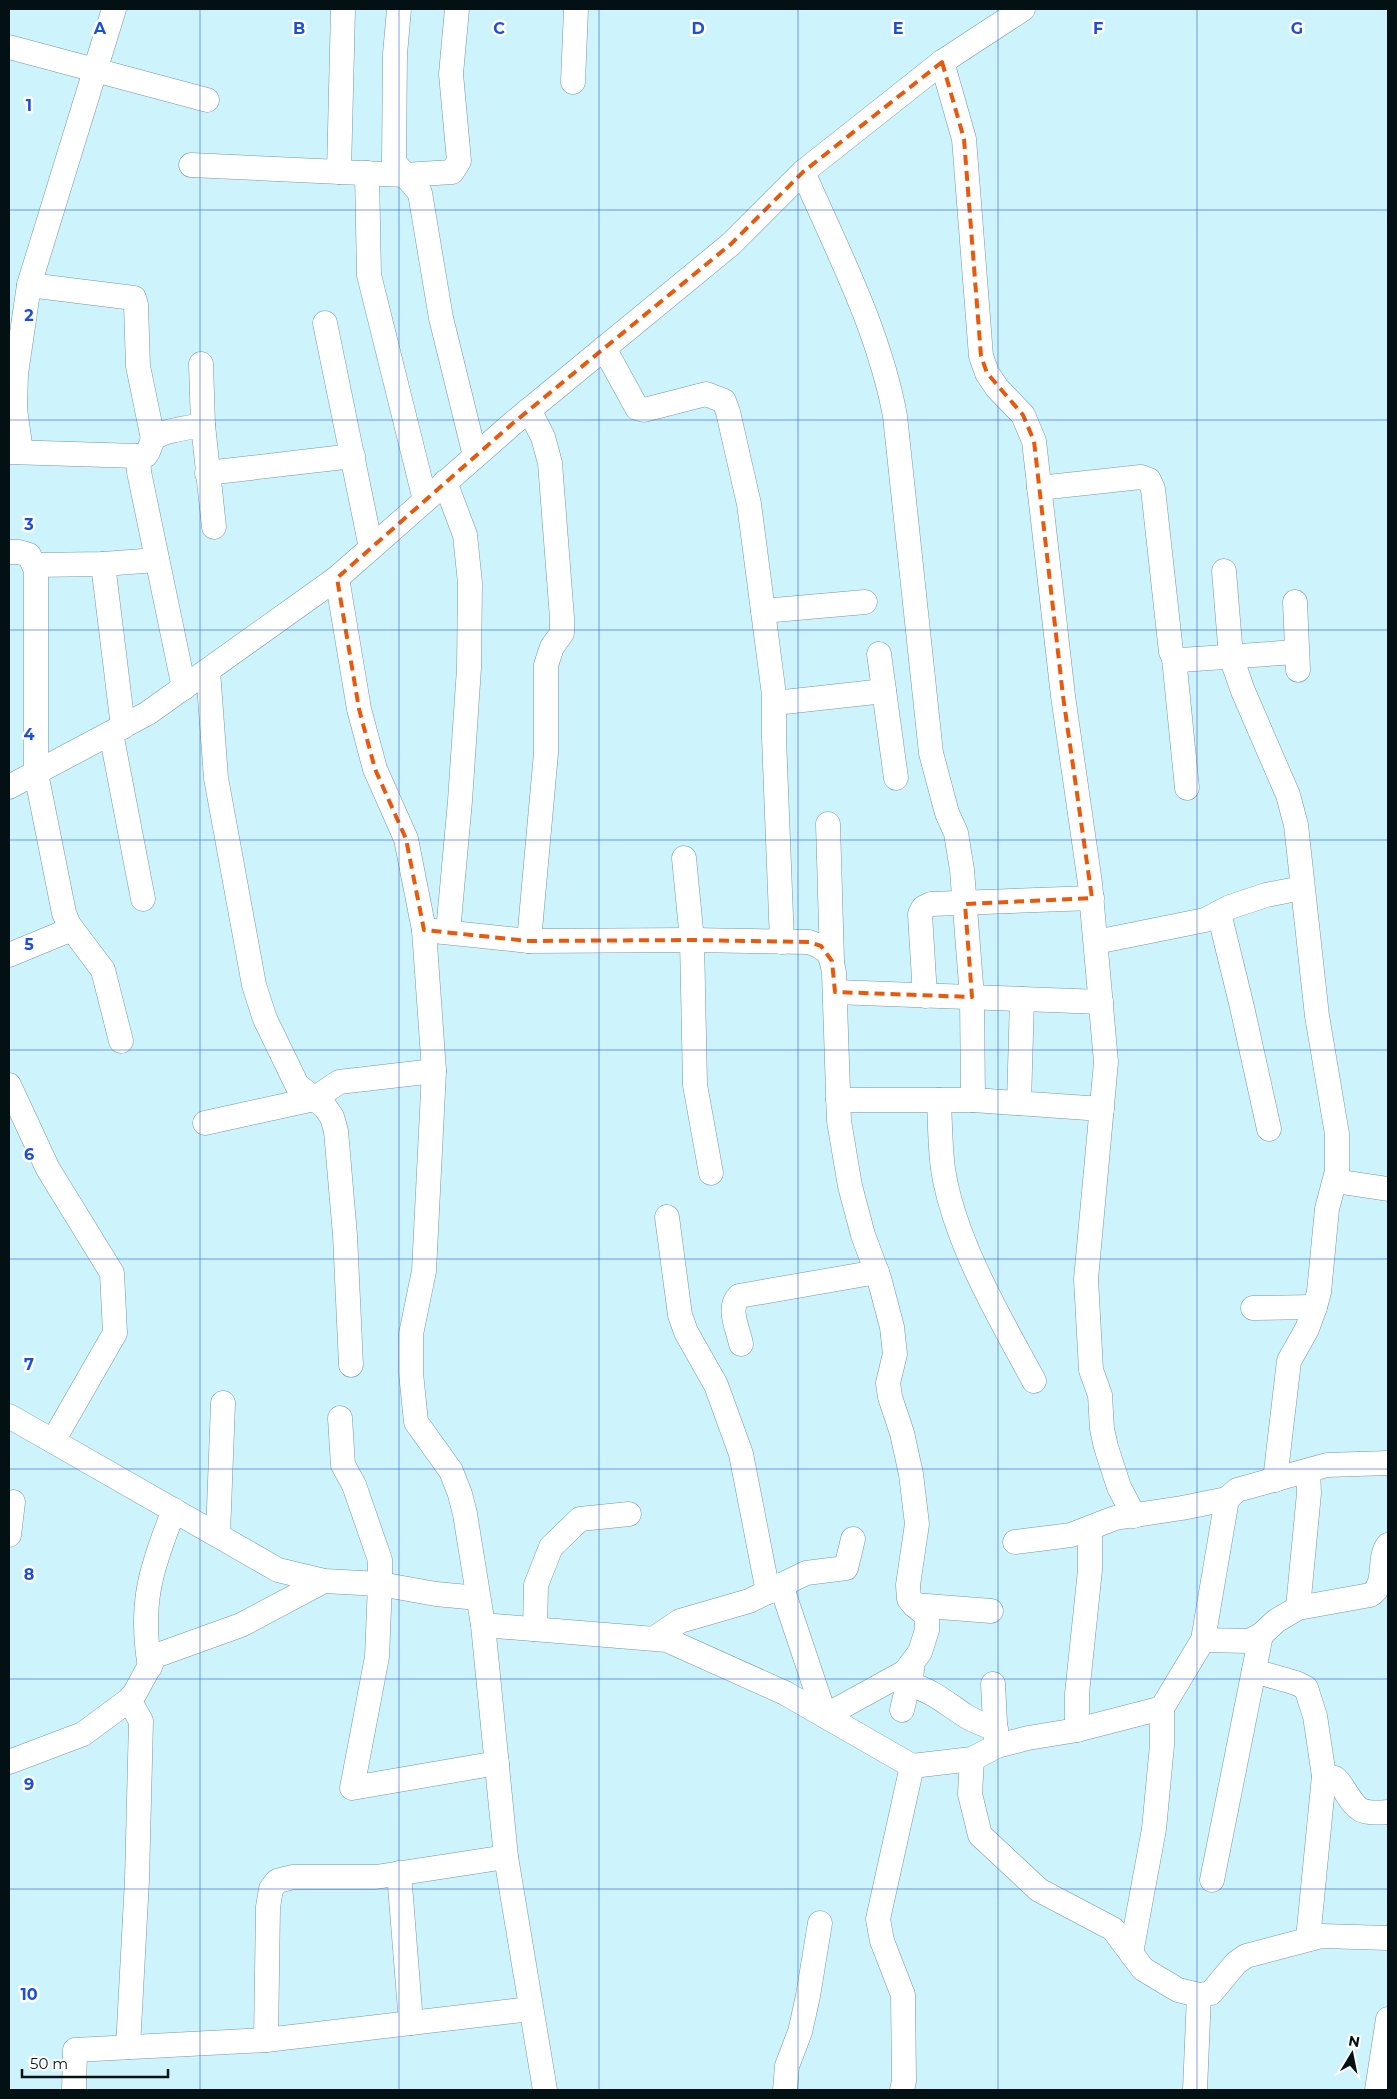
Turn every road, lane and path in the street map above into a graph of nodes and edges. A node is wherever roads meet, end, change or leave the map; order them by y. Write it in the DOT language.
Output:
graph roads {
  1 [pos="114,9"];
  2 [pos="343,9"];
  3 [pos="399,9"];
  4 [pos="457,9"];
  5 [pos="576,9"];
  6 [pos="1022,9"];
  7 [pos="9,47"];
  8 [pos="942,62"];
  9 [pos="94,70"];
  10 [pos="573,82"];
  11 [pos="207,100"];
  12 [pos="191,166"];
  13 [pos="339,172"];
  14 [pos="803,172"];
  15 [pos="367,173"];
  16 [pos="405,175"];
  17 [pos="29,285"];
  18 [pos="325,323"];
  19 [pos="604,348"];
  20 [pos="201,364"];
  21 [pos="529,410"];
  22 [pos="203,425"];
  23 [pos="145,448"];
  24 [pos="15,452"];
  25 [pos="352,456"];
  26 [pos="475,456"];
  27 [pos="208,473"];
  28 [pos="446,482"];
  29 [pos="1040,488"];
  30 [pos="425,500"];
  31 [pos="214,527"];
  32 [pos="371,548"];
  33 [pos="9,552"];
  34 [pos="157,560"];
  35 [pos="103,564"];
  36 [pos="34,565"];
  37 [pos="1224,571"];
  38 [pos="337,578"];
  39 [pos="865,602"];
  40 [pos="1295,602"];
  41 [pos="764,611"];
  42 [pos="879,654"];
  43 [pos="1230,657"];
  44 [pos="1174,658"];
  45 [pos="208,670"];
  46 [pos="184,688"];
  47 [pos="884,691"];
  48 [pos="774,703"];
  49 [pos="117,730"];
  50 [pos="36,773"];
  51 [pos="896,778"];
  52 [pos="9,787"];
  53 [pos="1187,788"];
  54 [pos="828,824"];
  55 [pos="684,858"];
  56 [pos="1302,888"];
  57 [pos="1092,898"];
  58 [pos="143,899"];
  59 [pos="965,904"];
  60 [pos="1219,913"];
  61 [pos="72,929"];
  62 [pos="424,930"];
  63 [pos="448,932"];
  64 [pos="529,940"];
  65 [pos="692,940"];
  66 [pos="782,942"];
  67 [pos="1096,942"];
  68 [pos="9,955"];
  69 [pos="832,961"];
  70 [pos="835,992"];
  71 [pos="925,996"];
  72 [pos="972,997"];
  73 [pos="1022,999"];
  74 [pos="1101,1002"];
  75 [pos="121,1041"];
  76 [pos="434,1071"];
  77 [pos="9,1085"];
  78 [pos="314,1099"];
  79 [pos="838,1100"];
  80 [pos="939,1100"];
  81 [pos="973,1100"];
  82 [pos="1019,1103"];
  83 [pos="1102,1108"];
  84 [pos="205,1123"];
  85 [pos="1269,1129"];
  86 [pos="711,1173"];
  87 [pos="1336,1181"];
  88 [pos="1388,1189"];
  89 [pos="667,1217"];
  90 [pos="877,1272"];
  91 [pos="1315,1307"];
  92 [pos="1254,1308"];
  93 [pos="741,1344"];
  94 [pos="351,1365"];
  95 [pos="1034,1382"];
  96 [pos="223,1403"];
  97 [pos="9,1416"];
  98 [pos="340,1418"];
  99 [pos="53,1441"];
  100 [pos="1388,1463"];
  101 [pos="1308,1471"];
  102 [pos="1275,1480"];
  103 [pos="1227,1499"];
  104 [pos="13,1502"];
  105 [pos="174,1510"];
  106 [pos="629,1514"];
  107 [pos="1134,1516"];
  108 [pos="1090,1528"];
  109 [pos="9,1535"];
  110 [pos="218,1535"];
  111 [pos="853,1539"];
  112 [pos="1016,1542"];
  113 [pos="1388,1545"];
  114 [pos="324,1582"];
  115 [pos="380,1584"];
  116 [pos="774,1589"];
  117 [pos="478,1598"];
  118 [pos="914,1605"];
  119 [pos="1298,1608"];
  120 [pos="991,1611"];
  121 [pos="483,1625"];
  122 [pos="535,1630"];
  123 [pos="1261,1635"];
  124 [pos="655,1638"];
  125 [pos="1203,1640"];
  126 [pos="150,1666"];
  127 [pos="1254,1671"];
  128 [pos="911,1675"];
  129 [pos="993,1684"];
  130 [pos="129,1700"];
  131 [pos="1162,1708"];
  132 [pos="902,1710"];
  133 [pos="825,1716"];
  134 [pos="1078,1730"];
  135 [pos="996,1738"];
  136 [pos="972,1759"];
  137 [pos="9,1762"];
  138 [pos="497,1762"];
  139 [pos="912,1766"];
  140 [pos="1324,1776"];
  141 [pos="1388,1812"];
  142 [pos="506,1857"];
  143 [pos="400,1873"];
  144 [pos="1212,1880"];
  145 [pos="820,1923"];
  146 [pos="1388,1938"];
  147 [pos="1308,1939"];
  148 [pos="1131,1953"];
  149 [pos="1199,1995"];
  150 [pos="530,2009"];
  151 [pos="1388,2019"];
  152 [pos="411,2023"];
  153 [pos="266,2040"];
  154 [pos="128,2047"];
  155 [pos="74,2090"];
  156 [pos="545,2090"];
  157 [pos="785,2090"];
  158 [pos="902,2090"];
  159 [pos="1196,2090"];
  160 [pos="1377,2090"];
  1 -- 9 [label="street"];
  2 -- 13 [label="street"];
  3 -- 16 [label="street"];
  4 -- 16 [label="street"];
  5 -- 10 [label="street"];
  6 -- 8 [label="street"];
  7 -- 9 [label="street"];
  8 -- 14 [label="street"];
  8 -- 29 [label="street"];
  9 -- 11 [label="street"];
  9 -- 17 [label="street"];
  12 -- 13 [label="street"];
  13 -- 15 [label="street"];
  14 -- 19 [label="street"];
  14 -- 59 [label="street"];
  15 -- 16 [label="street"];
  15 -- 30 [label="street"];
  16 -- 26 [label="street"];
  17 -- 23 [label="street"];
  17 -- 24 [label="street"];
  18 -- 25 [label="street"];
  19 -- 21 [label="street"];
  19 -- 41 [label="street"];
  20 -- 22 [label="street"];
  21 -- 26 [label="street"];
  21 -- 64 [label="street"];
  22 -- 23 [label="street"];
  22 -- 27 [label="street"];
  23 -- 24 [label="street"];
  23 -- 34 [label="street"];
  25 -- 27 [label="street"];
  25 -- 32 [label="street"];
  26 -- 28 [label="street"];
  27 -- 31 [label="street"];
  28 -- 30 [label="street"];
  28 -- 63 [label="street"];
  29 -- 44 [label="street"];
  29 -- 57 [label="street"];
  30 -- 32 [label="street"];
  32 -- 38 [label="street"];
  33 -- 36 [label="street"];
  34 -- 35 [label="street"];
  34 -- 46 [label="street"];
  35 -- 36 [label="street"];
  35 -- 49 [label="street"];
  36 -- 50 [label="street"];
  37 -- 43 [label="street"];
  38 -- 45 [label="street"];
  38 -- 62 [label="street"];
  39 -- 41 [label="street"];
  40 -- 43 [label="street"];
  41 -- 48 [label="street"];
  42 -- 47 [label="street"];
  43 -- 44 [label="street"];
  43 -- 56 [label="street"];
  44 -- 53 [label="street"];
  45 -- 46 [label="street"];
  45 -- 78 [label="street"];
  46 -- 49 [label="street"];
  47 -- 48 [label="street"];
  47 -- 51 [label="street"];
  48 -- 66 [label="street"];
  49 -- 50 [label="street"];
  49 -- 58 [label="street"];
  50 -- 52 [label="street"];
  50 -- 61 [label="street"];
  54 -- 69 [label="street"];
  55 -- 65 [label="street"];
  56 -- 60 [label="street"];
  56 -- 87 [label="street"];
  57 -- 59 [label="street"];
  57 -- 67 [label="street"];
  59 -- 71 [label="street"];
  59 -- 72 [label="street"];
  60 -- 67 [label="street"];
  60 -- 85 [label="street"];
  61 -- 68 [label="street"];
  61 -- 75 [label="street"];
  62 -- 63 [label="street"];
  62 -- 76 [label="street"];
  63 -- 64 [label="street"];
  64 -- 65 [label="street"];
  65 -- 66 [label="street"];
  65 -- 86 [label="street"];
  66 -- 69 [label="street"];
  67 -- 74 [label="street"];
  69 -- 70 [label="street"];
  70 -- 71 [label="street"];
  70 -- 79 [label="street"];
  71 -- 72 [label="street"];
  72 -- 73 [label="street"];
  72 -- 81 [label="street"];
  73 -- 74 [label="street"];
  73 -- 82 [label="street"];
  74 -- 83 [label="street"];
  76 -- 78 [label="street"];
  76 -- 117 [label="street"];
  77 -- 99 [label="street"];
  78 -- 84 [label="street"];
  78 -- 94 [label="street"];
  79 -- 80 [label="street"];
  79 -- 90 [label="street"];
  80 -- 81 [label="street"];
  80 -- 95 [label="street"];
  81 -- 82 [label="street"];
  82 -- 83 [label="street"];
  83 -- 107 [label="street"];
  87 -- 88 [label="street"];
  87 -- 91 [label="street"];
  89 -- 116 [label="street"];
  90 -- 93 [label="street"];
  90 -- 118 [label="street"];
  91 -- 92 [label="street"];
  91 -- 102 [label="street"];
  96 -- 110 [label="street"];
  97 -- 99 [label="street"];
  98 -- 115 [label="street"];
  99 -- 105 [label="street"];
  100 -- 101 [label="street"];
  101 -- 102 [label="street"];
  101 -- 119 [label="street"];
  102 -- 103 [label="street"];
  103 -- 107 [label="street"];
  103 -- 125 [label="street"];
  104 -- 109 [label="street"];
  105 -- 110 [label="street"];
  105 -- 126 [label="street"];
  106 -- 122 [label="street"];
  107 -- 108 [label="street"];
  108 -- 112 [label="street"];
  108 -- 134 [label="street"];
  110 -- 114 [label="street"];
  111 -- 116 [label="street"];
  113 -- 119 [label="street"];
  114 -- 115 [label="street"];
  114 -- 126 [label="street"];
  115 -- 117 [label="street"];
  115 -- 138 [label="street"];
  116 -- 124 [label="street"];
  116 -- 133 [label="street"];
  117 -- 121 [label="street"];
  118 -- 120 [label="street"];
  118 -- 128 [label="street"];
  119 -- 123 [label="street"];
  121 -- 122 [label="street"];
  121 -- 138 [label="street"];
  122 -- 124 [label="street"];
  123 -- 125 [label="street"];
  123 -- 127 [label="street"];
  124 -- 133 [label="street"];
  125 -- 131 [label="street"];
  126 -- 130 [label="street"];
  127 -- 140 [label="street"];
  127 -- 144 [label="street"];
  128 -- 132 [label="street"];
  128 -- 133 [label="street"];
  128 -- 135 [label="street"];
  129 -- 135 [label="street"];
  130 -- 137 [label="street"];
  130 -- 154 [label="street"];
  131 -- 134 [label="street"];
  131 -- 148 [label="street"];
  133 -- 139 [label="street"];
  134 -- 135 [label="street"];
  135 -- 136 [label="street"];
  136 -- 139 [label="street"];
  136 -- 148 [label="street"];
  138 -- 142 [label="street"];
  139 -- 158 [label="street"];
  140 -- 141 [label="street"];
  140 -- 147 [label="street"];
  142 -- 143 [label="street"];
  142 -- 150 [label="street"];
  143 -- 152 [label="street"];
  143 -- 153 [label="street"];
  145 -- 157 [label="street"];
  146 -- 147 [label="street"];
  147 -- 149 [label="street"];
  148 -- 149 [label="street"];
  149 -- 159 [label="street"];
  150 -- 152 [label="street"];
  150 -- 156 [label="street"];
  151 -- 160 [label="street"];
  152 -- 153 [label="street"];
  153 -- 154 [label="street"];
  154 -- 155 [label="street"];
}
